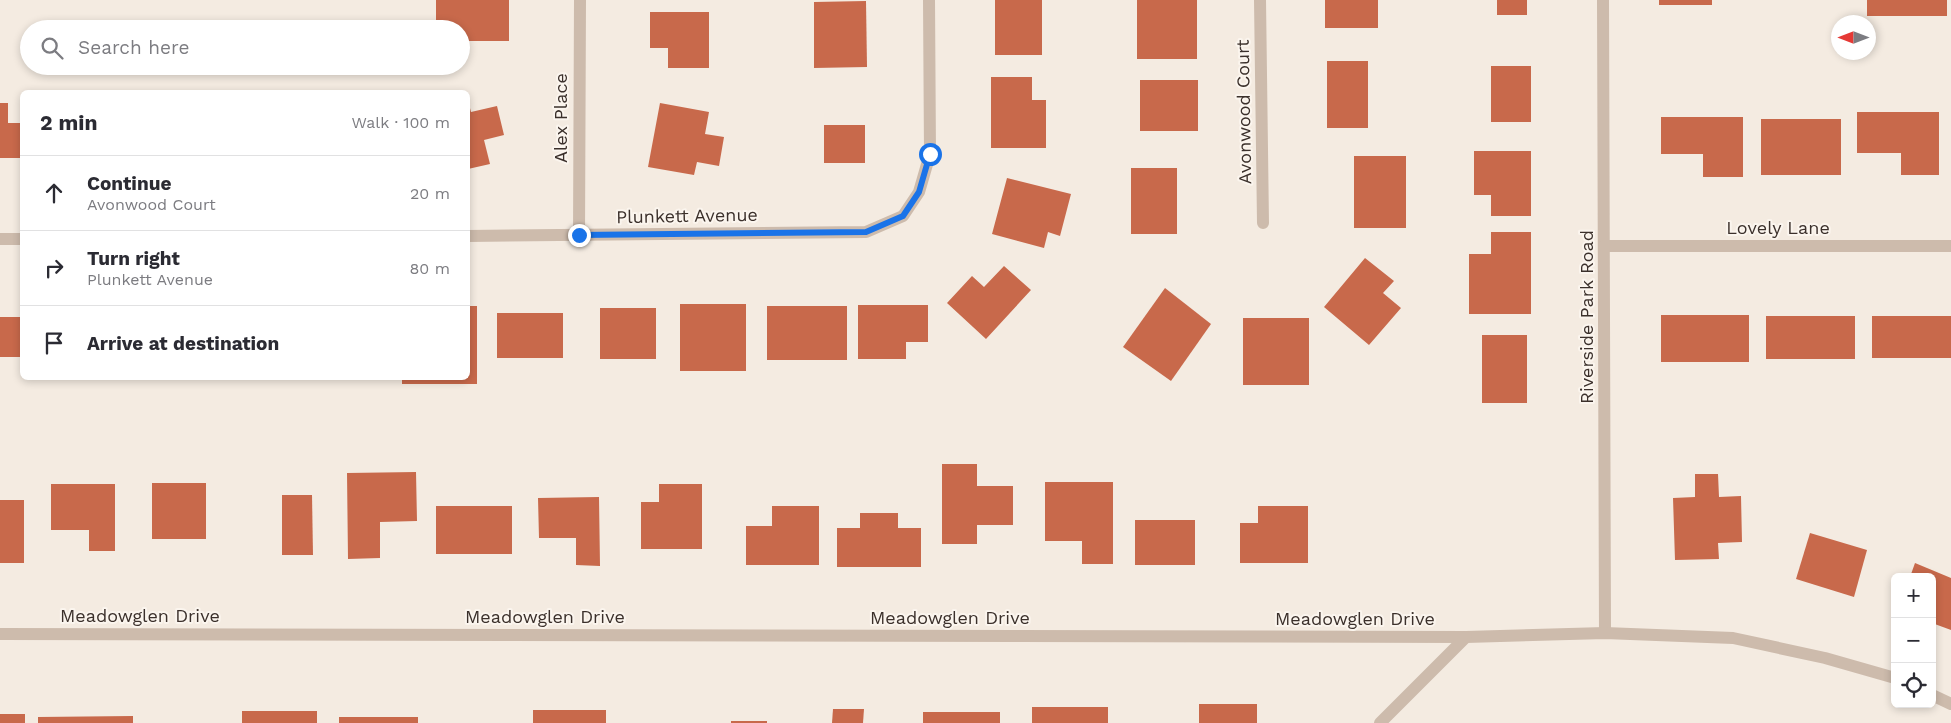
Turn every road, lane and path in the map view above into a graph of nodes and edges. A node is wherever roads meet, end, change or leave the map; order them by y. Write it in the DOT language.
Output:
graph roads {
  1 [pos="580,0"];
  2 [pos="929,0"];
  3 [pos="1260,0"];
  4 [pos="1603,0"];
  5 [pos="1263,223"];
  6 [pos="579,235"];
  7 [pos="470,236"];
  8 [pos="0,239"];
  9 [pos="20,239"];
  10 [pos="1604,246"];
  11 [pos="1951,246"];
  12 [pos="0,634"];
  13 [pos="1605,634"];
  14 [pos="1466,637"];
  15 [pos="1891,677"];
  16 [pos="1936,697"];
  17 [pos="1951,704"];
  18 [pos="1380,723"];
  1 -- 6 [label="street, Alex Place"];
  2 -- 6 [label="street, Plunkett Avenue"];
  3 -- 5 [label="street, Avonwood Court"];
  4 -- 10 [label="street, Riverside Park Road"];
  6 -- 7 [label="street, Plunkett Avenue"];
  8 -- 9 [label="street"];
  10 -- 11 [label="street, Lovely Lane"];
  10 -- 13 [label="street, Riverside Park Road"];
  12 -- 14 [label="street, Meadowglen Drive"];
  13 -- 14 [label="street, Meadowglen Drive"];
  13 -- 15 [label="street, Meadowglen Drive"];
  14 -- 18 [label="street"];
  16 -- 17 [label="street"];
}
